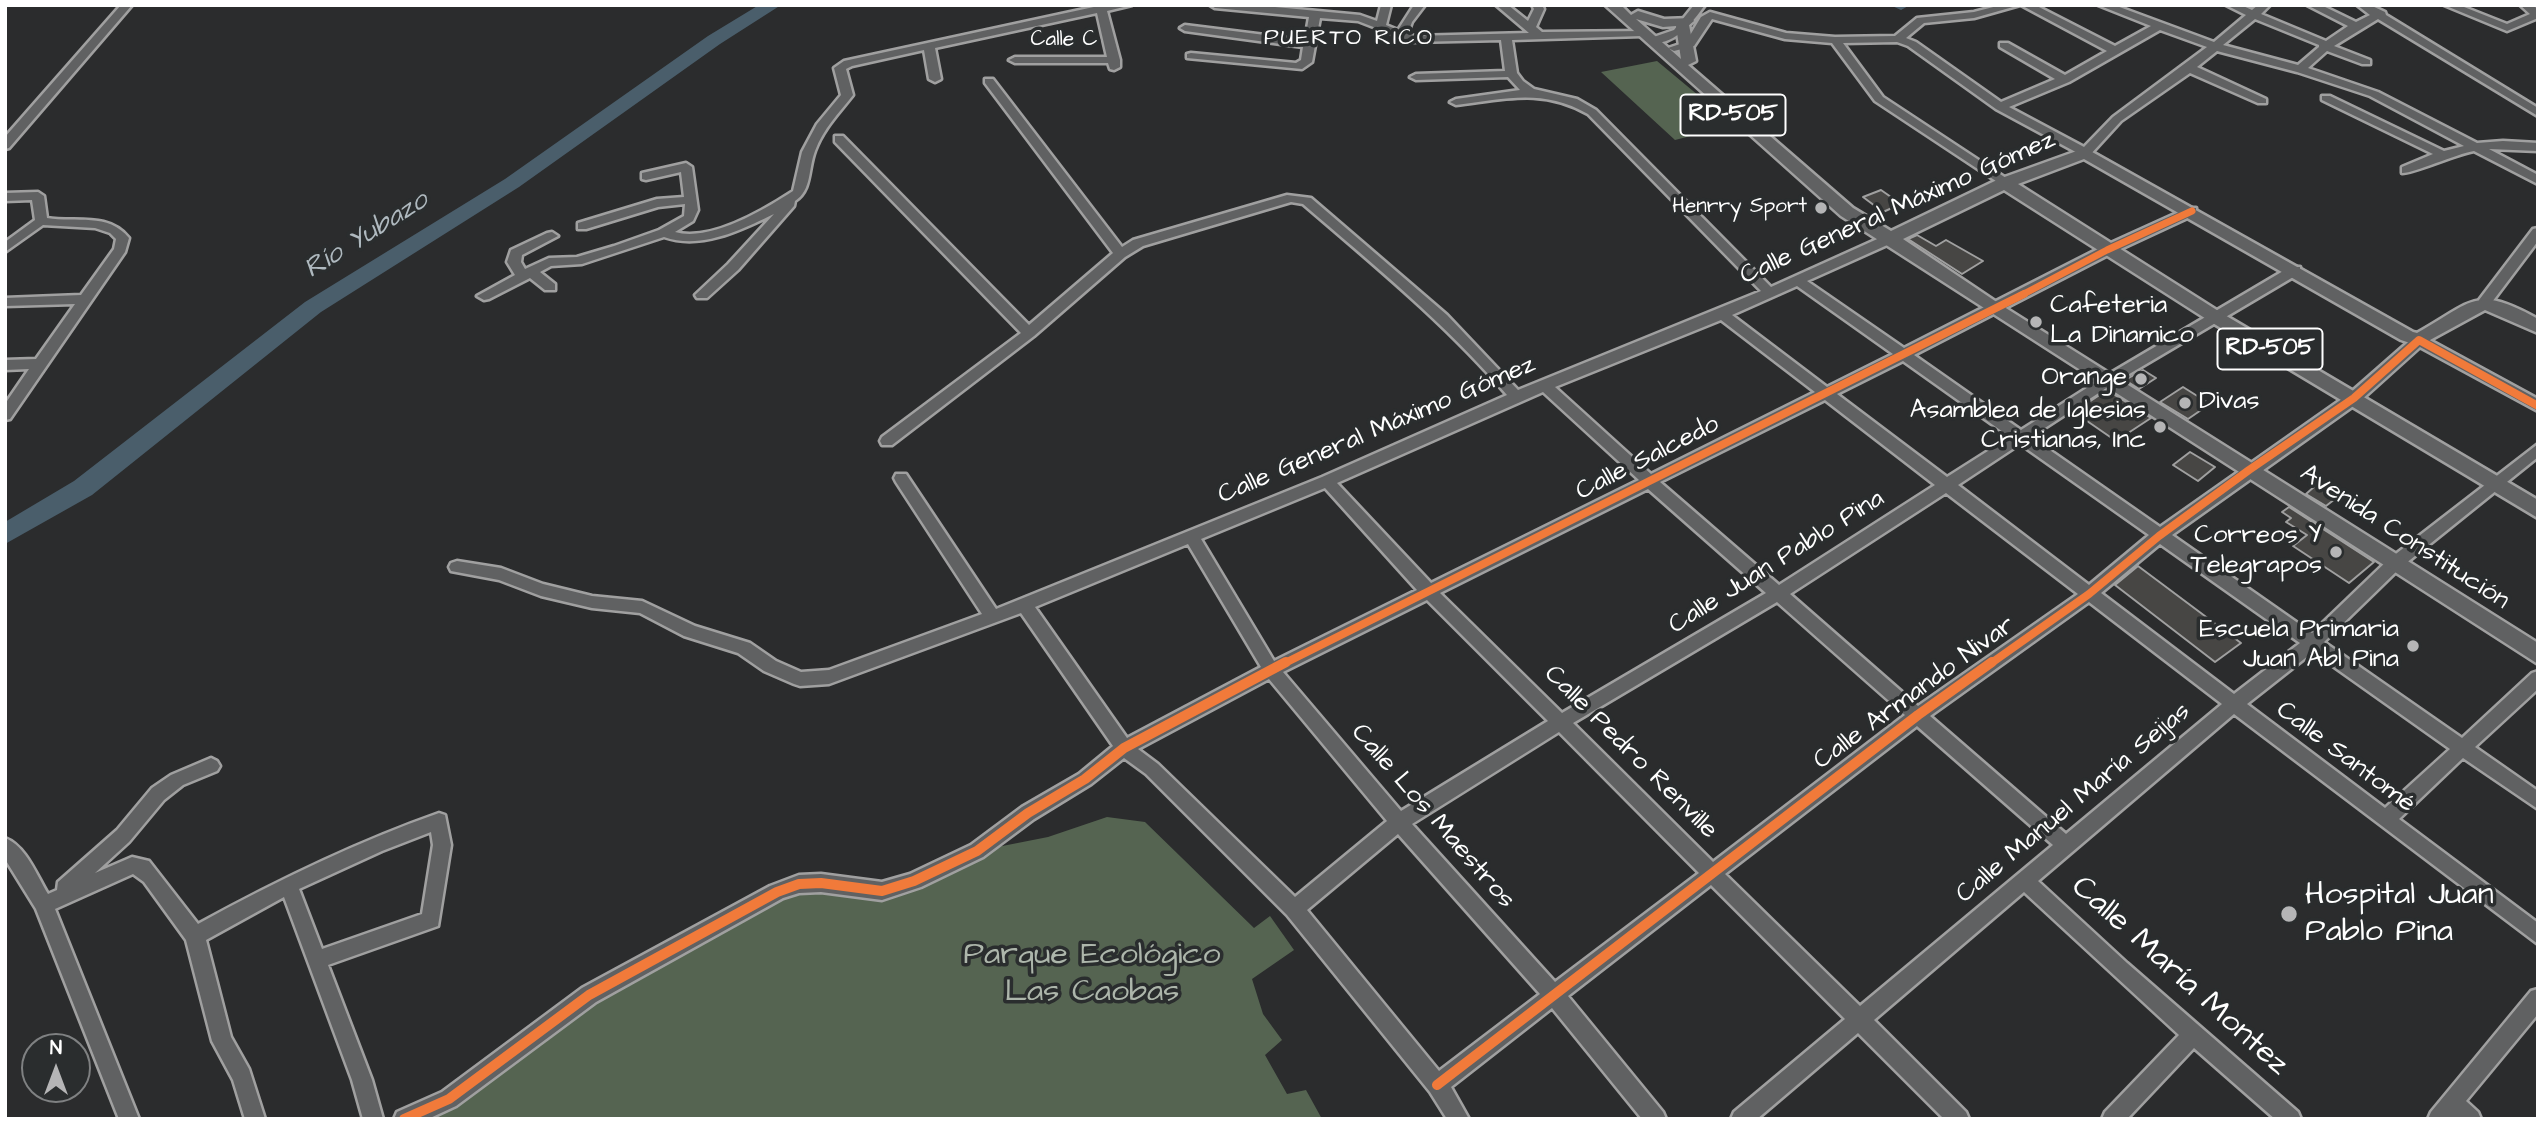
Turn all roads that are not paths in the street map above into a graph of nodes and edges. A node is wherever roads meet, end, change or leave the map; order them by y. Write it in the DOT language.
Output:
graph roads {
  1 [pos="127,5"];
  2 [pos="1127,5"];
  3 [pos="1215,5"];
  4 [pos="1386,5"];
  5 [pos="1420,5"];
  6 [pos="1501,5"];
  7 [pos="1537,5"];
  8 [pos="1612,5"];
  9 [pos="1700,5"];
  10 [pos="2015,5"];
  11 [pos="2026,5"];
  12 [pos="2103,5"];
  13 [pos="2231,5"];
  14 [pos="2265,5"];
  15 [pos="2312,5"];
  16 [pos="2362,5"];
  17 [pos="2449,5"];
  18 [pos="2525,5"];
  19 [pos="1095,8"];
  20 [pos="2124,8"];
  21 [pos="1289,9"];
  22 [pos="1330,10"];
  23 [pos="1632,10"];
  24 [pos="2381,14"];
  25 [pos="2538,14"];
  26 [pos="1315,15"];
  27 [pos="2253,15"];
  28 [pos="1686,22"];
  29 [pos="1381,25"];
  30 [pos="2354,25"];
  31 [pos="2159,26"];
  32 [pos="1185,28"];
  33 [pos="1535,31"];
  34 [pos="1401,36"];
  35 [pos="1506,36"];
  36 [pos="1898,39"];
  37 [pos="1835,40"];
  38 [pos="1309,44"];
  39 [pos="1668,45"];
  40 [pos="2004,45"];
  41 [pos="2325,45"];
  42 [pos="929,46"];
  43 [pos="2216,46"];
  44 [pos="2114,50"];
  45 [pos="1191,56"];
  46 [pos="1015,60"];
  47 [pos="2366,62"];
  48 [pos="2189,68"];
  49 [pos="2301,69"];
  50 [pos="1511,74"];
  51 [pos="1416,77"];
  52 [pos="935,79"];
  53 [pos="2065,80"];
  54 [pos="989,81"];
  55 [pos="1530,92"];
  56 [pos="2326,98"];
  57 [pos="2262,101"];
  58 [pos="1455,102"];
  59 [pos="2000,107"];
  60 [pos="2538,113"];
  61 [pos="839,139"];
  62 [pos="5,145"];
  63 [pos="2471,147"];
  64 [pos="2538,147"];
  65 [pos="2085,153"];
  66 [pos="2442,154"];
  67 [pos="2406,170"];
  68 [pos="646,176"];
  69 [pos="2538,180"];
  70 [pos="2005,183"];
  71 [pos="799,192"];
  72 [pos="5,197"];
  73 [pos="689,200"];
  74 [pos="2192,211"];
  75 [pos="1859,217"];
  76 [pos="41,221"];
  77 [pos="582,226"];
  78 [pos="664,233"];
  79 [pos="2537,234"];
  80 [pos="552,236"];
  81 [pos="1889,239"];
  82 [pos="5,248"];
  83 [pos="2107,250"];
  84 [pos="1120,254"];
  85 [pos="2295,270"];
  86 [pos="526,274"];
  87 [pos="1796,279"];
  88 [pos="550,287"];
  89 [pos="1770,293"];
  90 [pos="702,295"];
  91 [pos="484,296"];
  92 [pos="86,299"];
  93 [pos="5,302"];
  94 [pos="2484,303"];
  95 [pos="1995,309"];
  96 [pos="1722,314"];
  97 [pos="2217,317"];
  98 [pos="2538,327"];
  99 [pos="1029,333"];
  100 [pos="2419,340"];
  101 [pos="1901,355"];
  102 [pos="41,364"];
  103 [pos="5,365"];
  104 [pos="2109,380"];
  105 [pos="1546,386"];
  106 [pos="1825,393"];
  107 [pos="1516,397"];
  108 [pos="2354,398"];
  109 [pos="2538,406"];
  110 [pos="5,415"];
  111 [pos="2023,438"];
  112 [pos="887,441"];
  113 [pos="2538,449"];
  114 [pos="2249,470"];
  115 [pos="901,478"];
  116 [pos="1327,481"];
  117 [pos="1649,481"];
  118 [pos="2496,485"];
  119 [pos="1946,486"];
  120 [pos="2538,510"];
  121 [pos="1190,535"];
  122 [pos="2159,536"];
  123 [pos="2394,564"];
  124 [pos="457,567"];
  125 [pos="1430,593"];
  126 [pos="1779,593"];
  127 [pos="2089,594"];
  128 [pos="1024,605"];
  129 [pos="993,617"];
  130 [pos="2312,643"];
  131 [pos="2538,655"];
  132 [pos="1271,670"];
  133 [pos="2538,678"];
  134 [pos="2234,704"];
  135 [pos="1918,715"];
  136 [pos="1562,721"];
  137 [pos="2464,747"];
  138 [pos="1124,748"];
  139 [pos="211,766"];
  140 [pos="2538,800"];
  141 [pos="2386,819"];
  142 [pos="1399,822"];
  143 [pos="2066,845"];
  144 [pos="5,846"];
  145 [pos="1712,873"];
  146 [pos="2025,881"];
  147 [pos="288,884"];
  148 [pos="44,905"];
  149 [pos="1294,909"];
  150 [pos="2538,935"];
  151 [pos="195,936"];
  152 [pos="315,961"];
  153 [pos="1554,995"];
  154 [pos="2538,998"];
  155 [pos="1857,1019"];
  156 [pos="2194,1034"];
  157 [pos="1437,1085"];
  158 [pos="2445,1111"];
  159 [pos="129,1119"];
  160 [pos="255,1119"];
  161 [pos="373,1119"];
  162 [pos="404,1119"];
  163 [pos="1459,1119"];
  164 [pos="1656,1119"];
  165 [pos="1741,1119"];
  166 [pos="1959,1119"];
  167 [pos="2112,1119"];
  168 [pos="2291,1119"];
  169 [pos="2471,1119"];
  1 -- 62 [label="street"];
  2 -- 19 [label="street"];
  3 -- 21 [label="street"];
  4 -- 29 [label="street"];
  5 -- 34 [label="street"];
  6 -- 33 [label="street"];
  7 -- 33 [label="street"];
  8 -- 39 [label="main road, RD-505"];
  9 -- 28 [label="street"];
  10 -- 36 [label="street"];
  11 -- 44 [label="street"];
  12 -- 20 [label="street"];
  13 -- 27 [label="street"];
  14 -- 27 [label="street, Calle General Máximo Gómez"];
  15 -- 30 [label="street"];
  16 -- 24 [label="street"];
  17 -- 25 [label="street"];
  18 -- 25 [label="street"];
  19 -- 42 [label="street"];
  19 -- 46 [label="street, Calle C"];
  20 -- 31 [label="street"];
  21 -- 26 [label="street"];
  22 -- 26 [label="street"];
  22 -- 29 [label="street"];
  23 -- 28 [label="main road"];
  23 -- 39 [label="main road, RD-505"];
  24 -- 30 [label="street"];
  24 -- 60 [label="street"];
  26 -- 38 [label="street"];
  27 -- 41 [label="street"];
  27 -- 43 [label="street, Calle General Máximo Gómez"];
  28 -- 39 [label="main road"];
  29 -- 34 [label="street"];
  30 -- 41 [label="street"];
  31 -- 43 [label="street"];
  31 -- 44 [label="street"];
  32 -- 38 [label="street"];
  33 -- 35 [label="street"];
  33 -- 39 [label="street"];
  34 -- 35 [label="street"];
  35 -- 50 [label="street"];
  36 -- 37 [label="street"];
  36 -- 59 [label="street"];
  37 -- 39 [label="street"];
  37 -- 70 [label="street"];
  38 -- 45 [label="street"];
  39 -- 75 [label="main road, RD-505"];
  39 -- 75 [label="main road, RD-505"];
  40 -- 53 [label="street"];
  41 -- 47 [label="street"];
  41 -- 49 [label="street"];
  42 -- 52 [label="street"];
  42 -- 71 [label="street"];
  43 -- 48 [label="street, Calle General Máximo Gómez"];
  43 -- 49 [label="street"];
  44 -- 53 [label="street"];
  48 -- 57 [label="street"];
  48 -- 65 [label="street, Calle General Máximo Gómez"];
  49 -- 63 [label="street"];
  50 -- 51 [label="street"];
  50 -- 55 [label="street"];
  53 -- 59 [label="street"];
  54 -- 84 [label="street"];
  55 -- 58 [label="street"];
  55 -- 89 [label="street"];
  56 -- 66 [label="street"];
  59 -- 65 [label="street"];
  61 -- 99 [label="street"];
  63 -- 64 [label="street"];
  63 -- 66 [label="street"];
  63 -- 69 [label="street"];
  65 -- 70 [label="main road, Calle General Máximo Gómez"];
  65 -- 74 [label="main road"];
  66 -- 67 [label="street"];
  68 -- 73 [label="street"];
  70 -- 81 [label="main road, Calle General Máximo Gómez"];
  70 -- 83 [label="main road, RD-505"];
  71 -- 78 [label="street"];
  71 -- 90 [label="street"];
  72 -- 76 [label="street"];
  73 -- 77 [label="street"];
  73 -- 78 [label="street"];
  74 -- 83 [label="street, Calle Salcedo"];
  74 -- 85 [label="main road"];
  75 -- 81 [label="main road, RD-505"];
  76 -- 82 [label="street"];
  76 -- 92 [label="street"];
  78 -- 86 [label="street"];
  79 -- 94 [label="street"];
  80 -- 86 [label="street"];
  81 -- 87 [label="street, Calle General Máximo Gómez"];
  81 -- 95 [label="main road, Avenida Constitución / RD-505"];
  83 -- 95 [label="street, Calle Salcedo"];
  83 -- 97 [label="main road, RD-505"];
  84 -- 99 [label="street"];
  84 -- 107 [label="street"];
  85 -- 97 [label="street, Calle Juan Pablo Pina"];
  85 -- 100 [label="main road"];
  86 -- 88 [label="street"];
  86 -- 91 [label="street"];
  87 -- 89 [label="street, Calle General Máximo Gómez"];
  87 -- 101 [label="street"];
  89 -- 96 [label="street, Calle General Máximo Gómez"];
  92 -- 93 [label="street"];
  92 -- 102 [label="street"];
  94 -- 98 [label="main road"];
  94 -- 100 [label="main road, Calle Armando Nivar"];
  95 -- 101 [label="street, Calle Salcedo"];
  95 -- 104 [label="main road, Avenida Constitución / RD-505"];
  96 -- 105 [label="street, Calle General Máximo Gómez"];
  96 -- 106 [label="street, Calle Santomé"];
  97 -- 104 [label="street, Calle Juan Pablo Pina"];
  97 -- 108 [label="main road, RD-505"];
  99 -- 112 [label="street"];
  100 -- 108 [label="street, Calle Armando Nivar"];
  100 -- 109 [label="street"];
  101 -- 106 [label="street, Calle Salcedo"];
  101 -- 111 [label="street"];
  102 -- 103 [label="street"];
  102 -- 110 [label="street"];
  104 -- 111 [label="street, Calle Juan Pablo Pina"];
  104 -- 114 [label="main road, Avenida Constitución / RD-505"];
  105 -- 107 [label="street, Calle General Máximo Gómez"];
  105 -- 117 [label="street, Calle María Montez"];
  106 -- 117 [label="street, Calle Salcedo"];
  106 -- 119 [label="street, Calle Santomé"];
  107 -- 116 [label="street, Calle General Máximo Gómez"];
  108 -- 114 [label="street, Calle Armando Nivar"];
  108 -- 118 [label="main road, RD-505"];
  111 -- 119 [label="street, Calle Juan Pablo Pina"];
  111 -- 122 [label="street"];
  113 -- 118 [label="street, Calle Manuel María Seijas"];
  114 -- 122 [label="street, Calle Armando Nivar"];
  114 -- 123 [label="main road, Avenida Constitución / RD-505"];
  115 -- 129 [label="street"];
  116 -- 121 [label="street, Calle General Máximo Gómez"];
  116 -- 125 [label="street, Calle Pedro Renville"];
  117 -- 125 [label="street, Calle Salcedo"];
  117 -- 126 [label="street, Calle María Montez"];
  118 -- 120 [label="main road, RD-505"];
  118 -- 123 [label="street, Calle Manuel María Seijas"];
  119 -- 126 [label="street, Calle Juan Pablo Pina"];
  119 -- 127 [label="street, Calle Santomé"];
  121 -- 128 [label="street, Calle General Máximo Gómez"];
  121 -- 132 [label="street, Calle Los Maestros"];
  122 -- 127 [label="street, Calle Armando Nivar"];
  122 -- 130 [label="street"];
  123 -- 130 [label="street, Calle Manuel María Seijas"];
  123 -- 131 [label="main road, Avenida Constitución / RD-505"];
  124 -- 129 [label="street, Calle General Máximo Gómez"];
  125 -- 132 [label="street, Calle Salcedo"];
  125 -- 136 [label="street, Calle Pedro Renville"];
  126 -- 135 [label="street, Calle María Montez"];
  126 -- 136 [label="street, Calle Juan Pablo Pina"];
  127 -- 134 [label="street, Calle Santomé"];
  127 -- 135 [label="street, Calle Armando Nivar"];
  128 -- 129 [label="street, Calle General Máximo Gómez"];
  128 -- 138 [label="street"];
  130 -- 134 [label="street, Calle Manuel María Seijas"];
  130 -- 137 [label="street"];
  132 -- 138 [label="street, Calle Salcedo"];
  132 -- 142 [label="street, Calle Los Maestros"];
  133 -- 137 [label="street"];
  134 -- 141 [label="street, Calle Santomé"];
  134 -- 143 [label="street, Calle Manuel María Seijas"];
  135 -- 143 [label="street, Calle María Montez"];
  135 -- 145 [label="street, Calle Armando Nivar"];
  136 -- 142 [label="street, Calle Juan Pablo Pina"];
  136 -- 145 [label="street, Calle Pedro Renville"];
  137 -- 140 [label="street"];
  137 -- 141 [label="street"];
  138 -- 149 [label="street"];
  138 -- 162 [label="street, Calle Salcedo"];
  139 -- 148 [label="street"];
  141 -- 150 [label="street, Calle Santomé"];
  142 -- 149 [label="street, Calle Juan Pablo Pina"];
  142 -- 153 [label="street, Calle Los Maestros"];
  143 -- 146 [label="street, Calle Manuel María Seijas"];
  144 -- 148 [label="street"];
  145 -- 153 [label="street, Calle Armando Nivar"];
  145 -- 155 [label="street, Calle Pedro Renville"];
  146 -- 155 [label="street, Calle Manuel María Seijas"];
  146 -- 156 [label="street, Calle María Montez"];
  147 -- 151 [label="street"];
  147 -- 152 [label="street"];
  147 -- 152 [label="street"];
  148 -- 151 [label="street"];
  148 -- 159 [label="street"];
  149 -- 157 [label="street"];
  151 -- 160 [label="street"];
  152 -- 161 [label="street"];
  153 -- 157 [label="street, Calle Armando Nivar"];
  153 -- 164 [label="street, Calle Los Maestros"];
  154 -- 158 [label="street"];
  155 -- 165 [label="street, Calle Manuel María Seijas"];
  155 -- 166 [label="street, Calle Pedro Renville"];
  156 -- 167 [label="street"];
  156 -- 168 [label="street, Calle María Montez"];
  157 -- 163 [label="street"];
  158 -- 169 [label="street"];
}
